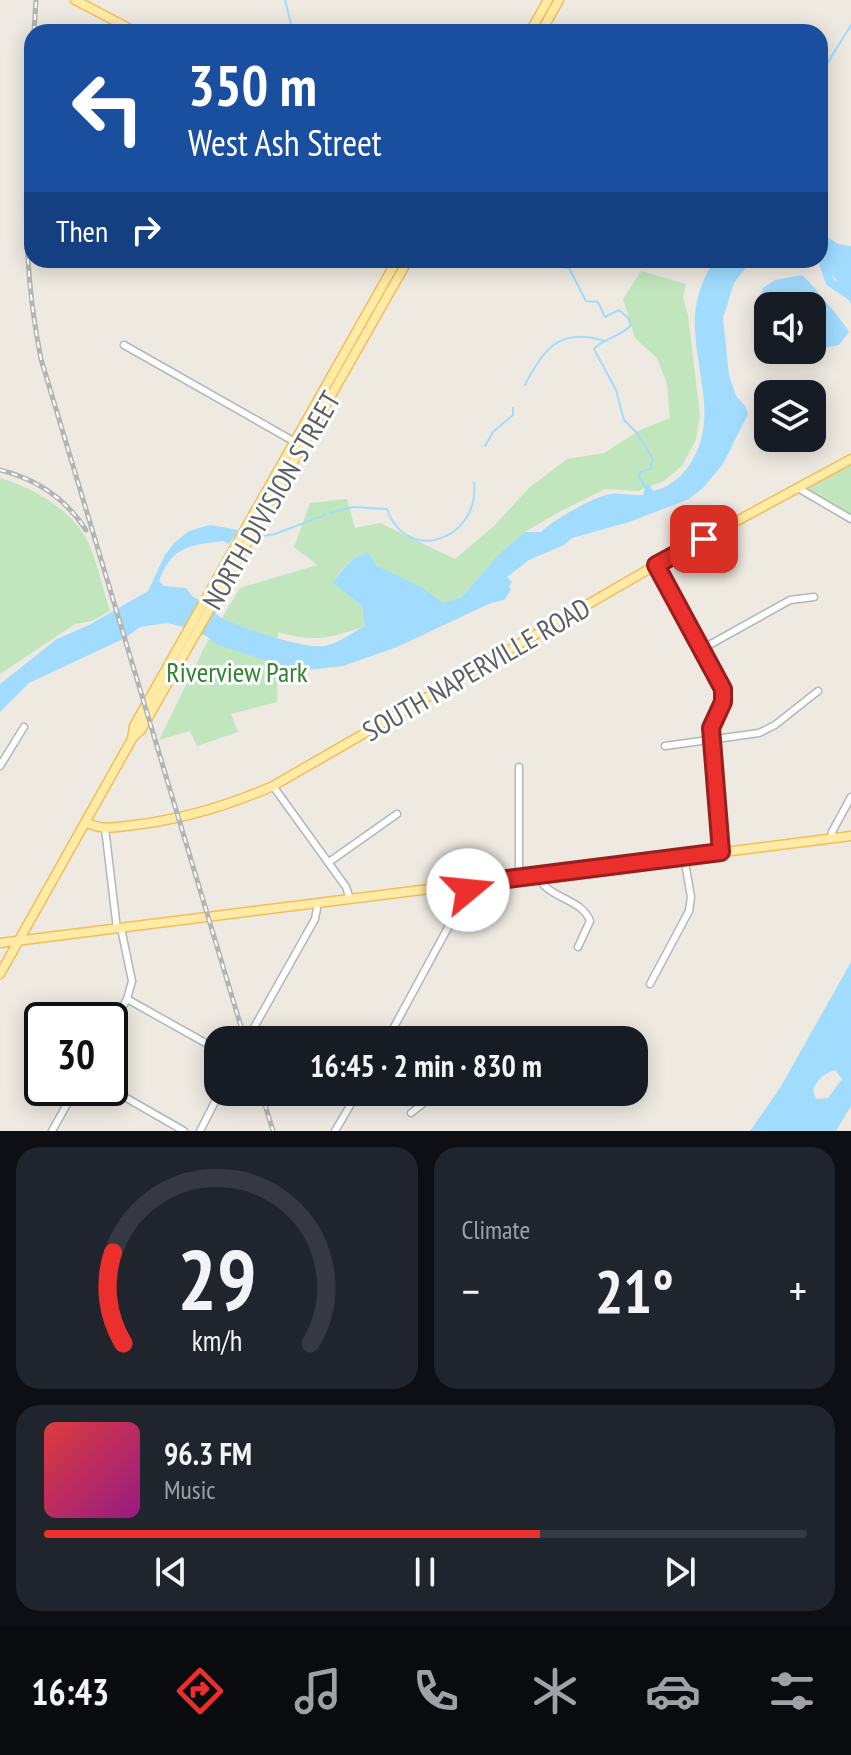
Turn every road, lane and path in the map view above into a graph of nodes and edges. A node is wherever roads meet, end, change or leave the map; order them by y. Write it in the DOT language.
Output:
graph roads {
  1 [pos="548,0"];
  2 [pos="559,0"];
  3 [pos="79,1"];
  4 [pos="121,24"];
  5 [pos="534,24"];
  6 [pos="546,24"];
  7 [pos="393,268"];
  8 [pos="403,268"];
  9 [pos="375,309"];
  10 [pos="124,345"];
  11 [pos="298,443"];
  12 [pos="851,459"];
  13 [pos="798,488"];
  14 [pos="851,519"];
  15 [pos="656,565"];
  16 [pos="214,592"];
  17 [pos="814,597"];
  18 [pos="702,649"];
  19 [pos="818,691"];
  20 [pos="24,727"];
  21 [pos="711,741"];
  22 [pos="665,746"];
  23 [pos="0,766"];
  24 [pos="519,767"];
  25 [pos="273,786"];
  26 [pos="851,797"];
  27 [pos="397,814"];
  28 [pos="86,822"];
  29 [pos="105,828"];
  30 [pos="851,836"];
  31 [pos="831,838"];
  32 [pos="721,852"];
  33 [pos="684,857"];
  34 [pos="329,862"];
  35 [pos="537,875"];
  36 [pos="519,877"];
  37 [pos="468,884"];
  38 [pos="350,899"];
  39 [pos="318,903"];
  40 [pos="119,928"];
  41 [pos="18,941"];
  42 [pos="0,943"];
  43 [pos="578,947"];
  44 [pos="0,974"];
  45 [pos="650,984"];
  46 [pos="127,999"];
  47 [pos="125,1002"];
  48 [pos="255,1026"];
  49 [pos="395,1026"];
  50 [pos="204,1042"];
  51 [pos="128,1099"];
  52 [pos="66,1106"];
  53 [pos="213,1106"];
  54 [pos="350,1106"];
  55 [pos="420,1106"];
  56 [pos="411,1113"];
  57 [pos="52,1131"];
  58 [pos="184,1131"];
  59 [pos="200,1131"];
  60 [pos="335,1131"];
  1 -- 5 [label="main road"];
  2 -- 6 [label="main road"];
  3 -- 4 [label="main road"];
  7 -- 9 [label="main road, NORTH DIVISION STREET"];
  8 -- 9 [label="main road, NORTH DIVISION STREET"];
  9 -- 11 [label="main road, NORTH DIVISION STREET"];
  10 -- 11 [label="street"];
  11 -- 16 [label="main road, NORTH DIVISION STREET"];
  11 -- 16 [label="main road, NORTH DIVISION STREET"];
  12 -- 13 [label="main road, SOUTH NAPERVILLE ROAD"];
  13 -- 14 [label="street"];
  13 -- 15 [label="main road, SOUTH NAPERVILLE ROAD"];
  15 -- 18 [label="street"];
  15 -- 25 [label="main road, SOUTH NAPERVILLE ROAD"];
  16 -- 28 [label="main road, NORTH DIVISION STREET"];
  17 -- 18 [label="street"];
  18 -- 21 [label="street"];
  19 -- 21 [label="street"];
  20 -- 23 [label="street"];
  21 -- 22 [label="street"];
  21 -- 32 [label="street"];
  24 -- 36 [label="street"];
  25 -- 29 [label="main road, SOUTH NAPERVILLE ROAD"];
  25 -- 34 [label="street"];
  26 -- 31 [label="street"];
  27 -- 34 [label="street"];
  28 -- 29 [label="main road, SOUTH NAPERVILLE ROAD"];
  28 -- 41 [label="main road, NORTH DIVISION STREET"];
  29 -- 40 [label="street"];
  30 -- 31 [label="main road"];
  31 -- 32 [label="main road"];
  32 -- 33 [label="main road"];
  33 -- 35 [label="main road"];
  33 -- 45 [label="street"];
  34 -- 38 [label="street"];
  35 -- 36 [label="main road"];
  35 -- 43 [label="street"];
  36 -- 37 [label="main road"];
  37 -- 38 [label="main road"];
  37 -- 49 [label="street"];
  38 -- 39 [label="main road"];
  39 -- 40 [label="main road"];
  39 -- 48 [label="street"];
  40 -- 41 [label="main road"];
  40 -- 46 [label="street"];
  41 -- 42 [label="main road"];
  41 -- 44 [label="main road, NORTH DIVISION STREET"];
  46 -- 47 [label="street"];
  46 -- 50 [label="street"];
  51 -- 58 [label="street"];
  52 -- 57 [label="street"];
  53 -- 59 [label="street"];
  54 -- 60 [label="street"];
  55 -- 56 [label="street"];
}
